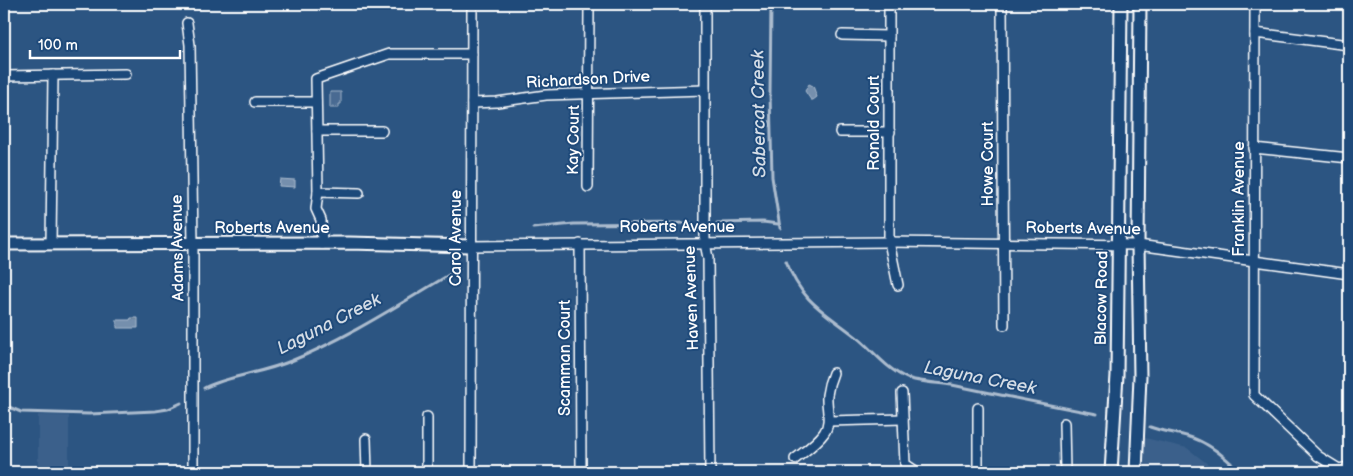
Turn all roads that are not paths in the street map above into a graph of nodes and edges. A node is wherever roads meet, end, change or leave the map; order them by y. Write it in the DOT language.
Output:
graph roads {
  1 [pos="472,4"];
  2 [pos="589,4"];
  3 [pos="705,4"];
  4 [pos="889,4"];
  5 [pos="1002,4"];
  6 [pos="1121,4"];
  7 [pos="1140,4"];
  8 [pos="1255,4"];
  9 [pos="187,23"];
  10 [pos="1255,33"];
  11 [pos="842,35"];
  12 [pos="889,36"];
  13 [pos="1349,45"];
  14 [pos="472,54"];
  15 [pos="126,74"];
  16 [pos="53,75"];
  17 [pos="4,76"];
  18 [pos="705,90"];
  19 [pos="589,93"];
  20 [pos="255,102"];
  21 [pos="316,102"];
  22 [pos="472,103"];
  23 [pos="317,131"];
  24 [pos="382,131"];
  25 [pos="840,132"];
  26 [pos="890,132"];
  27 [pos="1254,148"];
  28 [pos="1349,158"];
  29 [pos="588,187"];
  30 [pos="318,192"];
  31 [pos="359,192"];
  32 [pos="889,242"];
  33 [pos="705,243"];
  34 [pos="1004,243"];
  35 [pos="4,244"];
  36 [pos="51,244"];
  37 [pos="193,244"];
  38 [pos="322,244"];
  39 [pos="580,244"];
  40 [pos="1118,245"];
  41 [pos="470,246"];
  42 [pos="1138,246"];
  43 [pos="1254,260"];
  44 [pos="1349,274"];
  45 [pos="898,285"];
  46 [pos="1004,325"];
  47 [pos="833,373"];
  48 [pos="902,393"];
  49 [pos="978,408"];
  50 [pos="427,417"];
  51 [pos="903,420"];
  52 [pos="828,421"];
  53 [pos="1064,423"];
  54 [pos="366,439"];
  55 [pos="795,459"];
  56 [pos="1349,467"];
  57 [pos="193,472"];
  58 [pos="367,472"];
  59 [pos="427,472"];
  60 [pos="471,472"];
  61 [pos="580,472"];
  62 [pos="710,472"];
  63 [pos="916,472"];
  64 [pos="978,472"];
  65 [pos="1065,472"];
  66 [pos="1111,472"];
  67 [pos="1136,472"];
  1 -- 14 [label="street, Carol Avenue"];
  2 -- 19 [label="street, Kay Court"];
  3 -- 18 [label="street, Haven Avenue"];
  4 -- 12 [label="street, Ronald Court"];
  5 -- 34 [label="street, Howe Court"];
  6 -- 40 [label="street, Blacow Road"];
  7 -- 42 [label="street"];
  8 -- 10 [label="street, Franklin Avenue"];
  9 -- 37 [label="street, Adams Avenue"];
  10 -- 13 [label="street"];
  10 -- 27 [label="street, Franklin Avenue"];
  11 -- 12 [label="street"];
  12 -- 26 [label="street, Ronald Court"];
  14 -- 21 [label="street"];
  14 -- 22 [label="street, Carol Avenue"];
  15 -- 16 [label="street"];
  16 -- 17 [label="street"];
  16 -- 36 [label="street"];
  18 -- 19 [label="street, Richardson Drive"];
  18 -- 33 [label="street, Haven Avenue"];
  19 -- 22 [label="street, Richardson Drive"];
  19 -- 29 [label="street, Kay Court"];
  20 -- 21 [label="street"];
  21 -- 23 [label="street"];
  22 -- 41 [label="street, Carol Avenue"];
  23 -- 24 [label="street"];
  23 -- 30 [label="street"];
  25 -- 26 [label="street"];
  26 -- 32 [label="street, Ronald Court"];
  27 -- 28 [label="street"];
  27 -- 43 [label="street, Franklin Avenue"];
  30 -- 31 [label="street"];
  30 -- 38 [label="street"];
  32 -- 33 [label="street, Roberts Avenue"];
  32 -- 34 [label="street, Roberts Avenue"];
  32 -- 45 [label="street, Ronald Court"];
  33 -- 39 [label="street, Roberts Avenue"];
  33 -- 62 [label="street, Haven Avenue"];
  34 -- 40 [label="street, Roberts Avenue"];
  34 -- 46 [label="street, Howe Court"];
  35 -- 36 [label="street, Roberts Avenue"];
  36 -- 37 [label="street, Roberts Avenue"];
  37 -- 38 [label="street, Roberts Avenue"];
  37 -- 57 [label="street, Adams Avenue"];
  38 -- 41 [label="street, Roberts Avenue"];
  39 -- 41 [label="street, Roberts Avenue"];
  39 -- 61 [label="street, Scamman Court"];
  40 -- 42 [label="street, Roberts Avenue"];
  40 -- 66 [label="street, Blacow Road"];
  41 -- 60 [label="street, Carol Avenue"];
  42 -- 43 [label="street, Roberts Avenue"];
  42 -- 67 [label="street"];
  43 -- 44 [label="street, Roberts Avenue"];
  43 -- 56 [label="street, Franklin Avenue"];
  47 -- 52 [label="street"];
  48 -- 51 [label="street"];
  49 -- 64 [label="street"];
  50 -- 59 [label="street"];
  51 -- 52 [label="street"];
  51 -- 63 [label="street"];
  52 -- 55 [label="street"];
  53 -- 65 [label="street"];
  54 -- 58 [label="street"];
}
